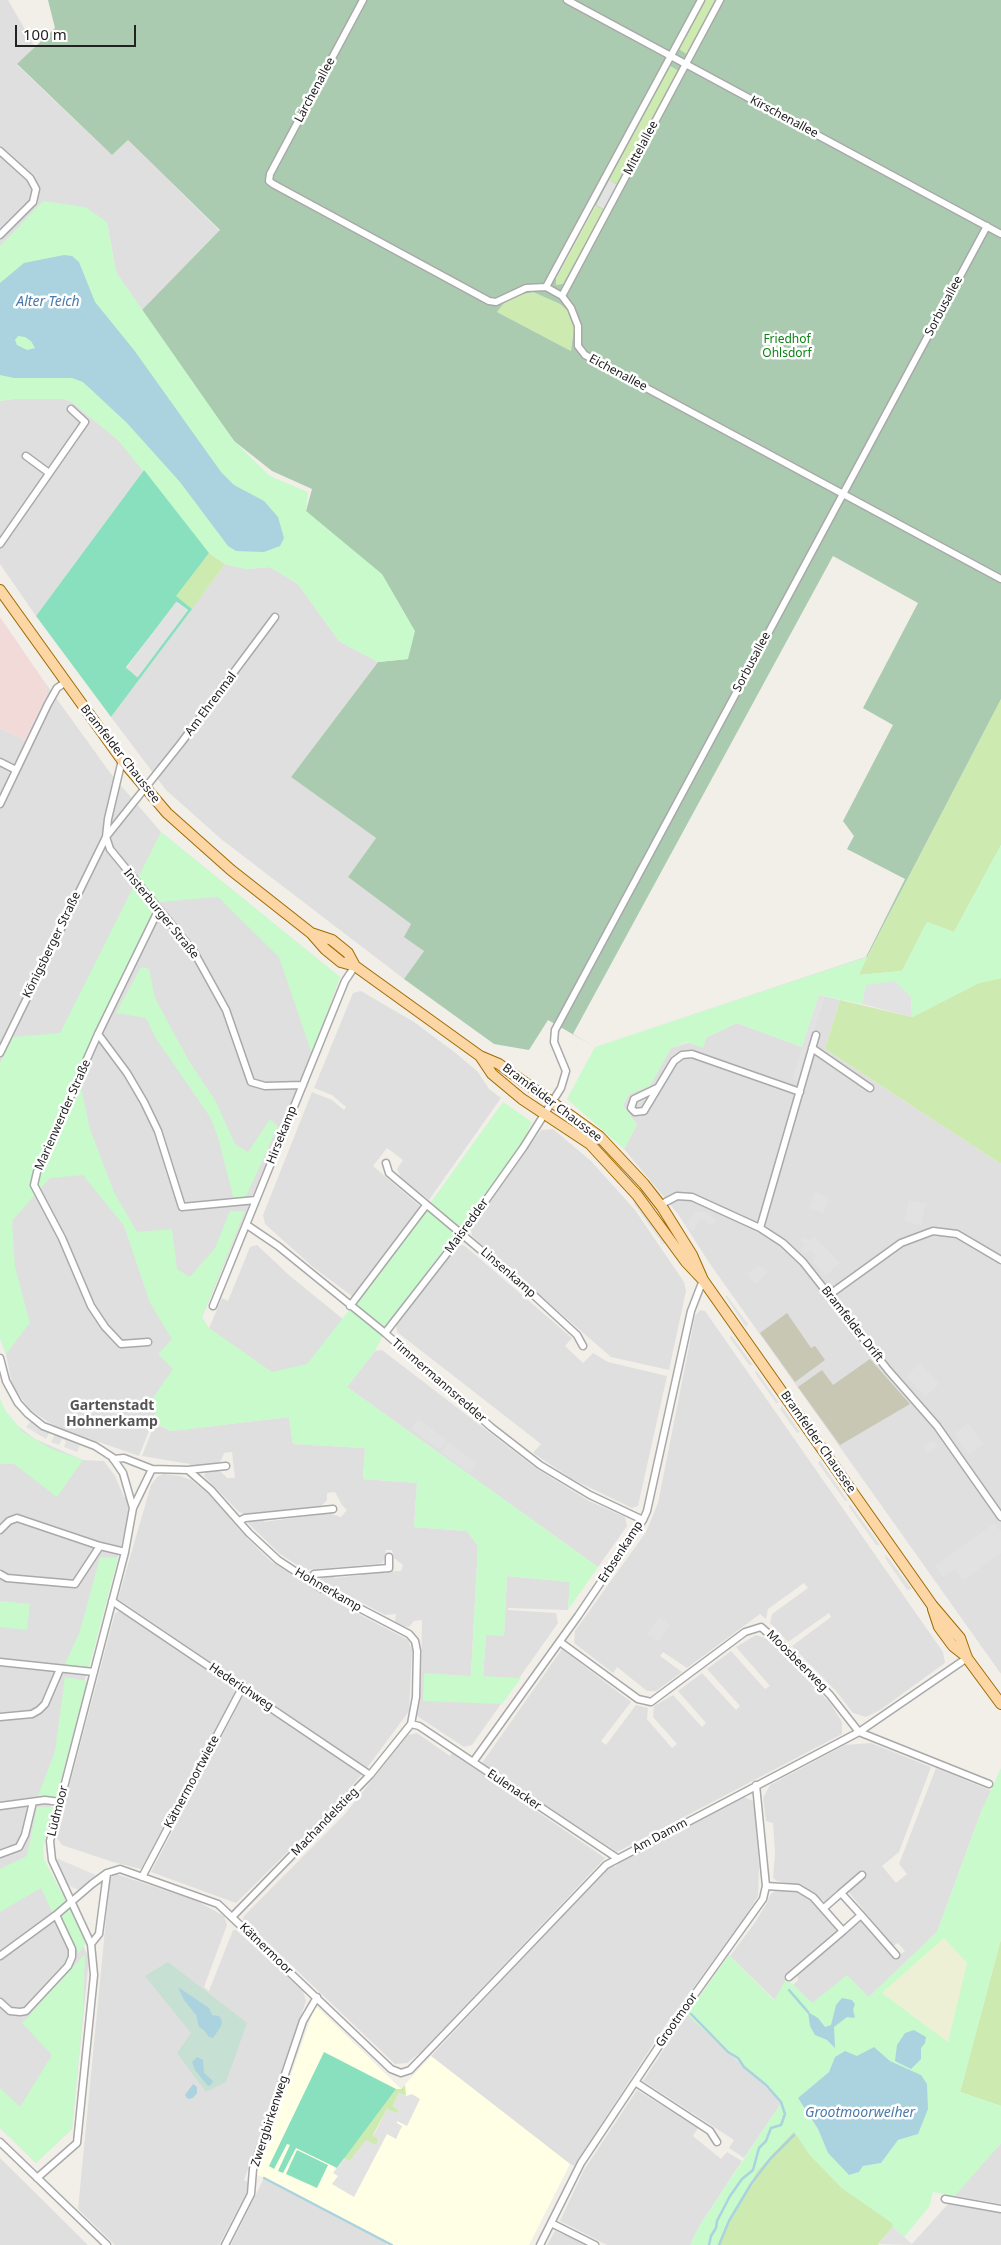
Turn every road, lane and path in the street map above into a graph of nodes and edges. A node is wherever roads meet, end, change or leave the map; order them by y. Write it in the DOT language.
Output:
graph roads {
  1 [pos="363,0"];
  2 [pos="567,0"];
  3 [pos="701,0"];
  4 [pos="720,0"];
  5 [pos="671,56"];
  6 [pos="686,64"];
  7 [pos="0,151"];
  8 [pos="986,226"];
  9 [pos="1001,234"];
  10 [pos="0,235"];
  11 [pos="546,287"];
  12 [pos="562,296"];
  13 [pos="71,409"];
  14 [pos="26,456"];
  15 [pos="50,473"];
  16 [pos="843,494"];
  17 [pos="0,544"];
  18 [pos="1001,579"];
  19 [pos="0,590"];
  20 [pos="275,616"];
  21 [pos="66,682"];
  22 [pos="122,760"];
  23 [pos="0,762"];
  24 [pos="16,770"];
  25 [pos="145,790"];
  26 [pos="0,804"];
  27 [pos="106,837"];
  28 [pos="158,911"];
  29 [pos="355,966"];
  30 [pos="98,1034"];
  31 [pos="816,1035"];
  32 [pos="812,1048"];
  33 [pos="0,1053"];
  34 [pos="480,1056"];
  35 [pos="303,1085"];
  36 [pos="657,1088"];
  37 [pos="870,1088"];
  38 [pos="800,1092"];
  39 [pos="552,1102"];
  40 [pos="544,1114"];
  41 [pos="386,1163"];
  42 [pos="256,1200"];
  43 [pos="660,1205"];
  44 [pos="424,1208"];
  45 [pos="649,1211"];
  46 [pos="247,1225"];
  47 [pos="760,1228"];
  48 [pos="462,1234"];
  49 [pos="1001,1260"];
  50 [pos="703,1280"];
  51 [pos="829,1295"];
  52 [pos="213,1306"];
  53 [pos="350,1306"];
  54 [pos="385,1333"];
  55 [pos="148,1342"];
  56 [pos="583,1346"];
  57 [pos="0,1358"];
  58 [pos="113,1459"];
  59 [pos="226,1466"];
  60 [pos="152,1468"];
  61 [pos="188,1470"];
  62 [pos="133,1508"];
  63 [pos="333,1509"];
  64 [pos="1001,1517"];
  65 [pos="642,1520"];
  66 [pos="239,1521"];
  67 [pos="0,1530"];
  68 [pos="100,1546"];
  69 [pos="125,1552"];
  70 [pos="389,1558"];
  71 [pos="0,1574"];
  72 [pos="310,1581"];
  73 [pos="112,1601"];
  74 [pos="560,1642"];
  75 [pos="967,1658"];
  76 [pos="0,1662"];
  77 [pos="60,1669"];
  78 [pos="94,1672"];
  79 [pos="242,1688"];
  80 [pos="1001,1704"];
  81 [pos="0,1716"];
  82 [pos="411,1724"];
  83 [pos="859,1732"];
  84 [pos="472,1762"];
  85 [pos="370,1775"];
  86 [pos="990,1784"];
  87 [pos="756,1785"];
  88 [pos="33,1802"];
  89 [pos="60,1802"];
  90 [pos="0,1806"];
  91 [pos="0,1854"];
  92 [pos="617,1858"];
  93 [pos="107,1873"];
  94 [pos="862,1875"];
  95 [pos="142,1877"];
  96 [pos="766,1886"];
  97 [pos="841,1893"];
  98 [pos="71,1902"];
  99 [pos="824,1908"];
  100 [pos="56,1915"];
  101 [pos="861,1915"];
  102 [pos="233,1916"];
  103 [pos="844,1930"];
  104 [pos="91,1944"];
  105 [pos="896,1955"];
  106 [pos="0,1956"];
  107 [pos="789,1977"];
  108 [pos="317,1997"];
  109 [pos="0,2002"];
  110 [pos="400,2073"];
  111 [pos="634,2082"];
  112 [pos="0,2142"];
  113 [pos="717,2142"];
  114 [pos="37,2178"];
  115 [pos="945,2199"];
  116 [pos="1001,2209"];
  117 [pos="551,2223"];
  118 [pos="107,2245"];
  119 [pos="225,2245"];
  120 [pos="540,2245"];
  121 [pos="595,2245"];
  1 -- 11 [label="street, Lärchenallee"];
  2 -- 5 [label="street, Kirschenallee"];
  3 -- 5 [label="street, Mittelallee"];
  4 -- 6 [label="street, Mittelallee"];
  5 -- 6 [label="street, Kirschenallee"];
  5 -- 11 [label="street, Mittelallee"];
  6 -- 8 [label="street, Kirschenallee"];
  6 -- 12 [label="street, Mittelallee"];
  7 -- 10 [label="street"];
  8 -- 9 [label="street, Kirschenallee"];
  8 -- 16 [label="street, Sorbusallee"];
  11 -- 12 [label="street, Eichenallee"];
  12 -- 16 [label="street, Eichenallee"];
  13 -- 15 [label="street"];
  14 -- 15 [label="street"];
  15 -- 17 [label="street"];
  16 -- 18 [label="street, Eichenallee"];
  16 -- 39 [label="street, Sorbusallee"];
  19 -- 21 [label="main road, Bramfelder Chaussee"];
  20 -- 25 [label="street, Am Ehrenmal"];
  21 -- 22 [label="main road, Bramfelder Chaussee"];
  21 -- 24 [label="street"];
  22 -- 25 [label="main road, Bramfelder Chaussee"];
  22 -- 27 [label="street, Königsberger Straße"];
  23 -- 24 [label="street"];
  24 -- 26 [label="street"];
  25 -- 27 [label="street, Königsberger Straße"];
  25 -- 29 [label="main road, Bramfelder Chaussee"];
  27 -- 28 [label="street, Insterburger Straße"];
  27 -- 33 [label="street, Königsberger Straße"];
  28 -- 30 [label="street, Marienwerder Straße"];
  28 -- 35 [label="street, Insterburger Straße"];
  29 -- 34 [label="main road, Bramfelder Chaussee"];
  29 -- 35 [label="street, Hirsekamp"];
  30 -- 42 [label="street"];
  30 -- 55 [label="street, Marienwerder Straße"];
  31 -- 32 [label="street"];
  32 -- 37 [label="street"];
  32 -- 38 [label="street"];
  34 -- 39 [label="main road, Bramfelder Chaussee"];
  34 -- 40 [label="main road, Bramfelder Chaussee"];
  35 -- 42 [label="street, Hirsekamp"];
  36 -- 38 [label="street"];
  38 -- 47 [label="street"];
  39 -- 40 [label="street, Sorbusallee"];
  39 -- 43 [label="main road, Bramfelder Chaussee"];
  40 -- 45 [label="main road, Bramfelder Chaussee"];
  40 -- 48 [label="street, Maisredder"];
  41 -- 48 [label="street, Linsenkamp"];
  42 -- 46 [label="street, Hirsekamp"];
  43 -- 45 [label="main road"];
  43 -- 47 [label="street, Bramfelder Drift"];
  43 -- 50 [label="main road, Bramfelder Chaussee"];
  44 -- 53 [label="street"];
  45 -- 50 [label="main road, Bramfelder Chaussee"];
  46 -- 52 [label="street, Hirsekamp"];
  46 -- 53 [label="street, Timmermannsredder"];
  47 -- 51 [label="street, Bramfelder Drift"];
  48 -- 54 [label="street, Maisredder"];
  48 -- 56 [label="street, Linsenkamp"];
  49 -- 51 [label="street"];
  50 -- 65 [label="street, Erbsenkamp"];
  50 -- 75 [label="main road, Bramfelder Chaussee"];
  51 -- 64 [label="street, Bramfelder Drift"];
  53 -- 54 [label="street, Timmermannsredder"];
  54 -- 65 [label="street, Timmermannsredder"];
  57 -- 58 [label="street"];
  58 -- 60 [label="street"];
  58 -- 62 [label="street, Lüdmoor"];
  59 -- 61 [label="street"];
  60 -- 61 [label="street"];
  60 -- 62 [label="street"];
  61 -- 66 [label="street, Hohnerkamp"];
  62 -- 69 [label="street, Lüdmoor"];
  63 -- 66 [label="street"];
  65 -- 74 [label="street, Erbsenkamp"];
  66 -- 72 [label="street, Hohnerkamp"];
  67 -- 68 [label="street"];
  68 -- 69 [label="street"];
  68 -- 71 [label="street"];
  69 -- 73 [label="street, Lüdmoor"];
  70 -- 72 [label="street"];
  72 -- 82 [label="street, Hohnerkamp"];
  73 -- 78 [label="street, Lüdmoor"];
  73 -- 79 [label="street, Hederichweg"];
  74 -- 83 [label="street, Moosbeerweg"];
  74 -- 84 [label="street, Erbsenkamp"];
  75 -- 80 [label="main road, Bramfelder Chaussee"];
  75 -- 83 [label="street, Am Damm"];
  76 -- 77 [label="street"];
  77 -- 78 [label="street"];
  77 -- 81 [label="street"];
  78 -- 89 [label="street, Lüdmoor"];
  79 -- 85 [label="street, Hederichweg"];
  79 -- 95 [label="street, Kätnermoortwiete"];
  82 -- 84 [label="street, Eulenacker"];
  82 -- 85 [label="street, Machandelstieg"];
  83 -- 86 [label="street"];
  83 -- 87 [label="street, Am Damm"];
  84 -- 92 [label="street, Eulenacker"];
  85 -- 102 [label="street, Machandelstieg"];
  87 -- 92 [label="street, Am Damm"];
  87 -- 96 [label="street, Grootmoor"];
  88 -- 89 [label="street"];
  88 -- 90 [label="street"];
  88 -- 91 [label="street"];
  89 -- 98 [label="street, Lüdmoor"];
  92 -- 110 [label="street, Am Damm"];
  93 -- 95 [label="street, Kätnermoor"];
  93 -- 98 [label="street"];
  93 -- 104 [label="street"];
  94 -- 97 [label="street"];
  95 -- 102 [label="street, Kätnermoor"];
  96 -- 99 [label="street"];
  96 -- 111 [label="street, Grootmoor"];
  97 -- 99 [label="street"];
  97 -- 101 [label="street"];
  98 -- 100 [label="street"];
  98 -- 104 [label="street, Lüdmoor"];
  99 -- 103 [label="street"];
  100 -- 106 [label="street"];
  100 -- 109 [label="street"];
  101 -- 103 [label="street"];
  101 -- 105 [label="street"];
  102 -- 108 [label="street, Kätnermoor"];
  103 -- 107 [label="street"];
  104 -- 114 [label="street, Lüdmoor"];
  108 -- 110 [label="street, Kätnermoor"];
  108 -- 119 [label="street, Zwergbirkenweg"];
  111 -- 113 [label="street"];
  111 -- 117 [label="street, Grootmoor"];
  112 -- 114 [label="street"];
  114 -- 118 [label="street"];
  115 -- 116 [label="street"];
  117 -- 120 [label="street, Grootmoor"];
  117 -- 121 [label="street"];
}
